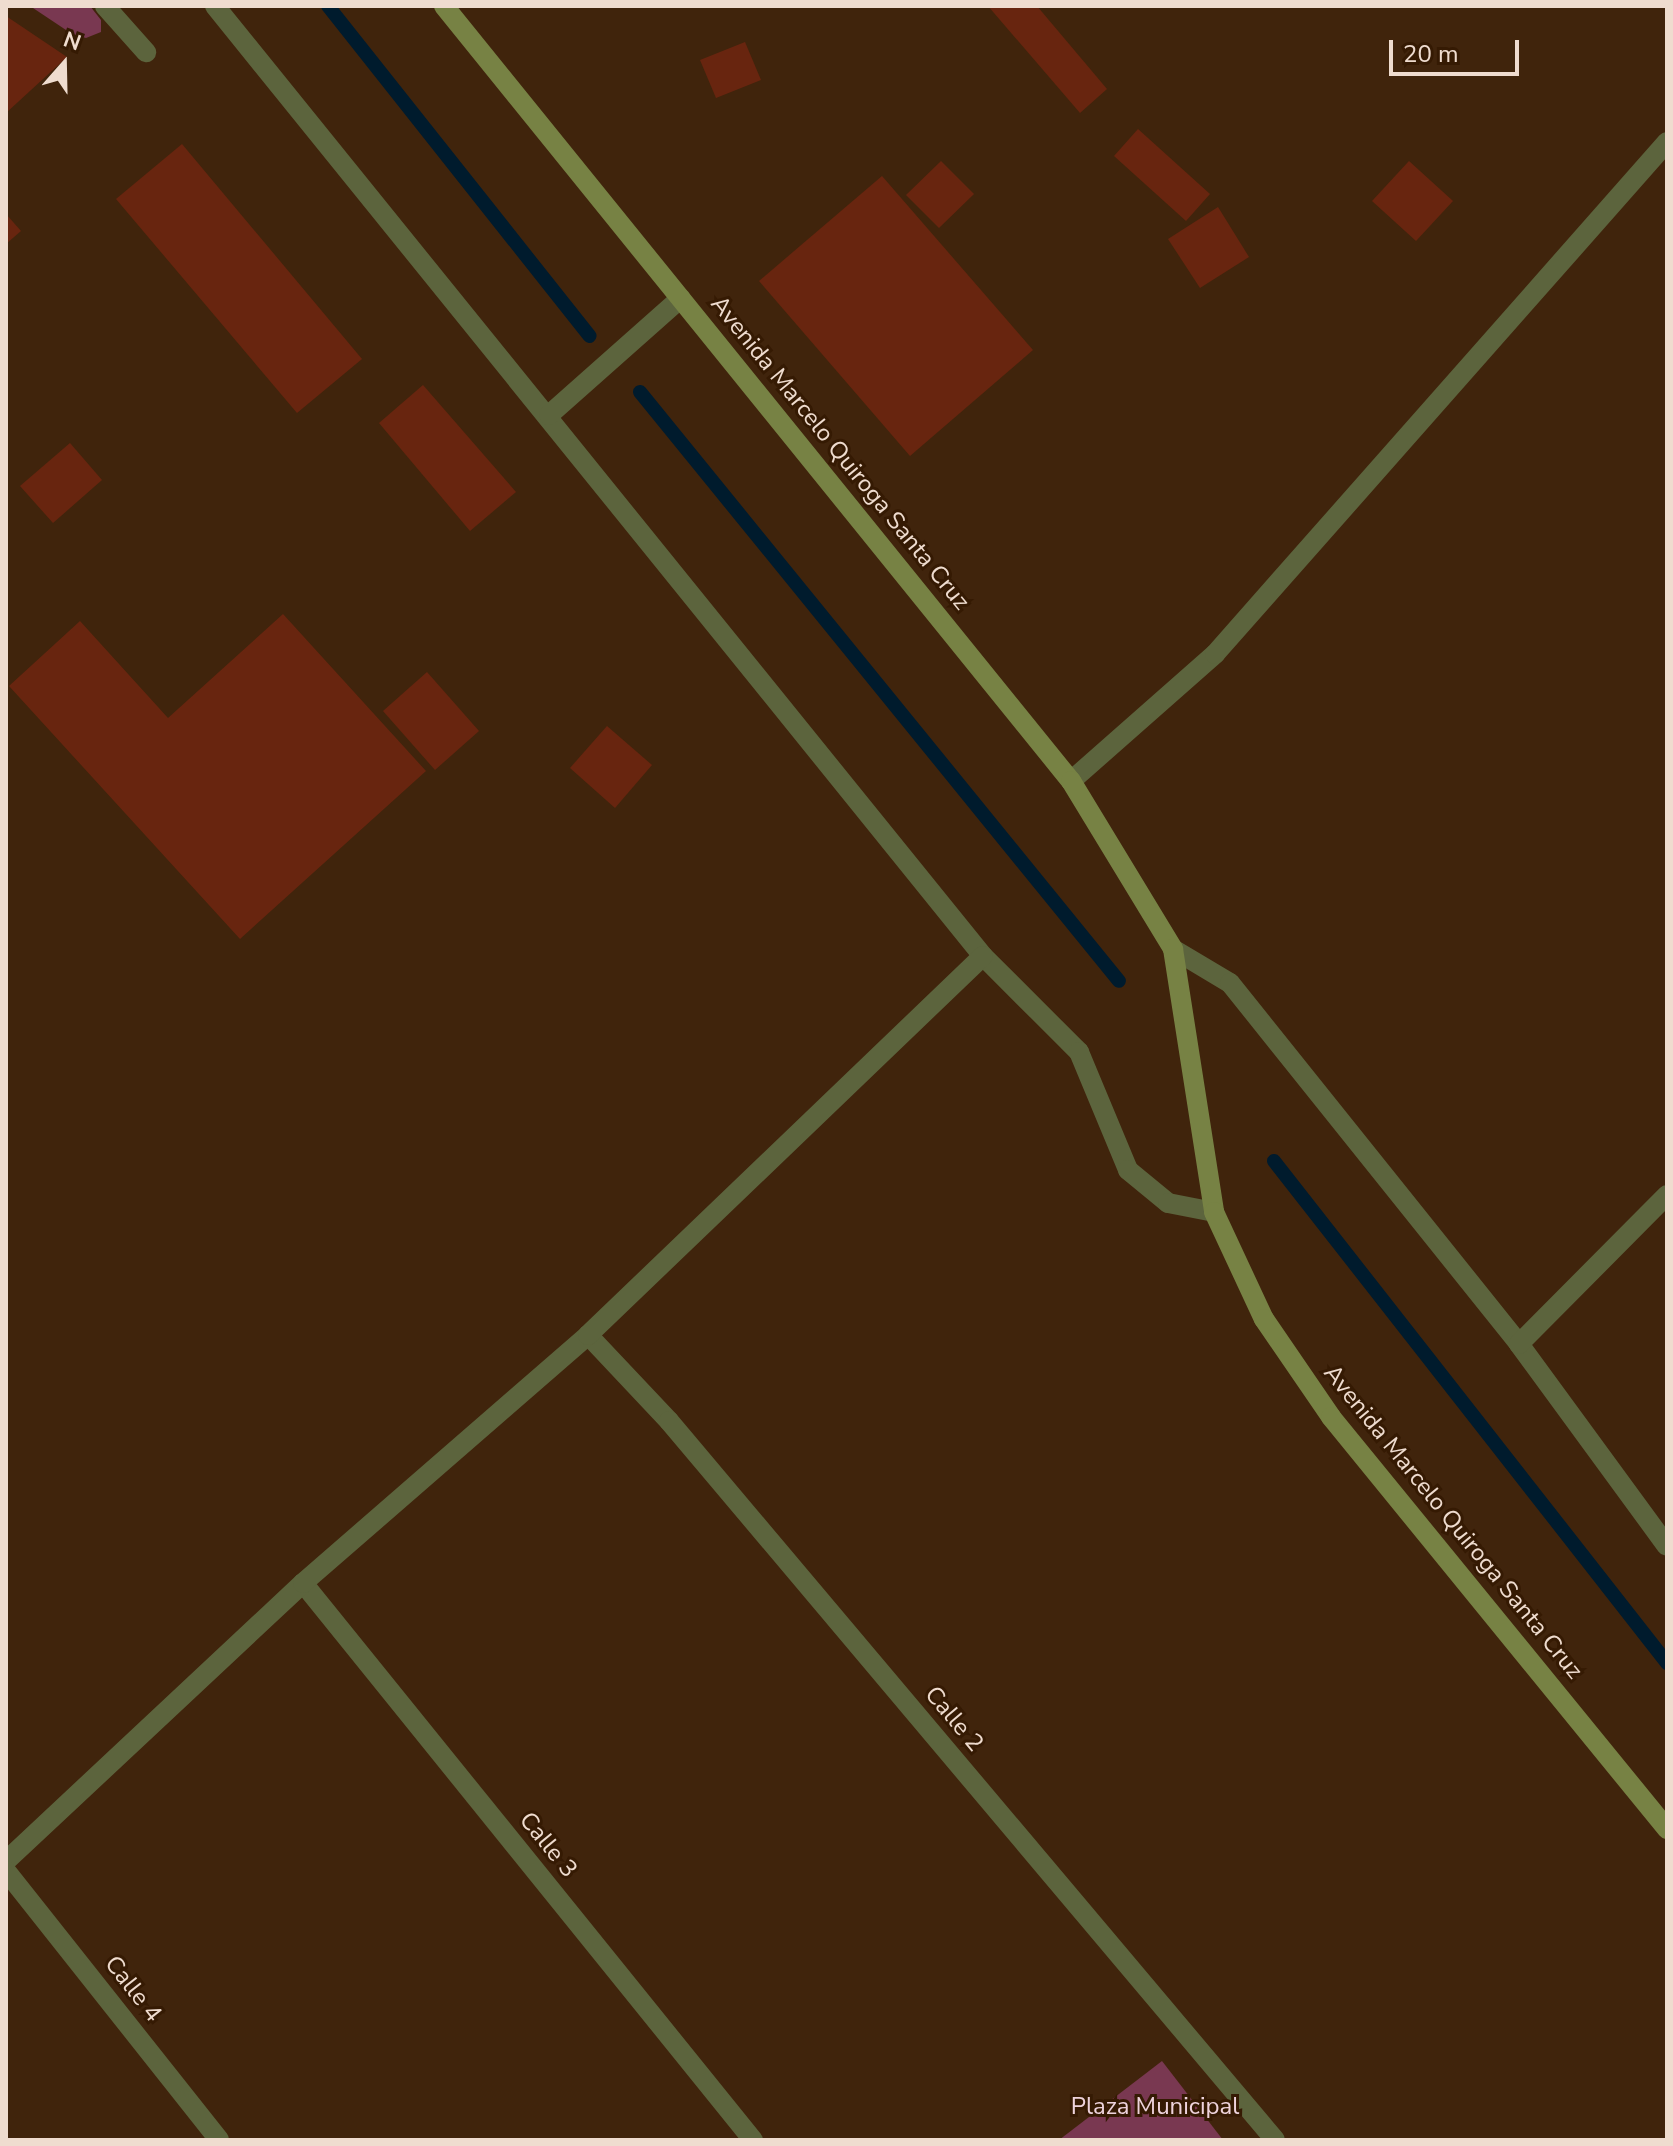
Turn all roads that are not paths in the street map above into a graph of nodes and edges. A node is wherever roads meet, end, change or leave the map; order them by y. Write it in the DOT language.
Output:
graph roads {
  1 [pos="105,6"];
  2 [pos="215,6"];
  3 [pos="444,6"];
  4 [pos="146,52"];
  5 [pos="1667,142"];
  6 [pos="681,298"];
  7 [pos="549,415"];
  8 [pos="1071,781"];
  9 [pos="1173,949"];
  10 [pos="983,956"];
  11 [pos="1667,1195"];
  12 [pos="1214,1212"];
  13 [pos="588,1335"];
  14 [pos="1519,1344"];
  15 [pos="1667,1546"];
  16 [pos="303,1583"];
  17 [pos="1667,1829"];
  18 [pos="6,1861"];
  19 [pos="6,1871"];
  20 [pos="219,2140"];
  21 [pos="753,2140"];
  22 [pos="1275,2140"];
  1 -- 4 [label="street"];
  2 -- 7 [label="street"];
  3 -- 6 [label="main road, Avenida Marcelo Quiroga Santa Cruz"];
  5 -- 8 [label="street"];
  6 -- 7 [label="street"];
  6 -- 8 [label="main road, Avenida Marcelo Quiroga Santa Cruz"];
  7 -- 10 [label="street"];
  8 -- 9 [label="main road, Avenida Marcelo Quiroga Santa Cruz"];
  9 -- 12 [label="main road, Avenida Marcelo Quiroga Santa Cruz"];
  9 -- 14 [label="street, Avenida Marcelo Quiroga Santa Cruz"];
  10 -- 12 [label="street"];
  10 -- 13 [label="street"];
  11 -- 14 [label="street"];
  12 -- 17 [label="main road, Avenida Marcelo Quiroga Santa Cruz"];
  13 -- 16 [label="street"];
  13 -- 22 [label="street, Calle 2"];
  14 -- 15 [label="street, Avenida Marcelo Quiroga Santa Cruz"];
  16 -- 18 [label="street"];
  16 -- 21 [label="street, Calle 3"];
  19 -- 20 [label="street, Calle 4"];
}
